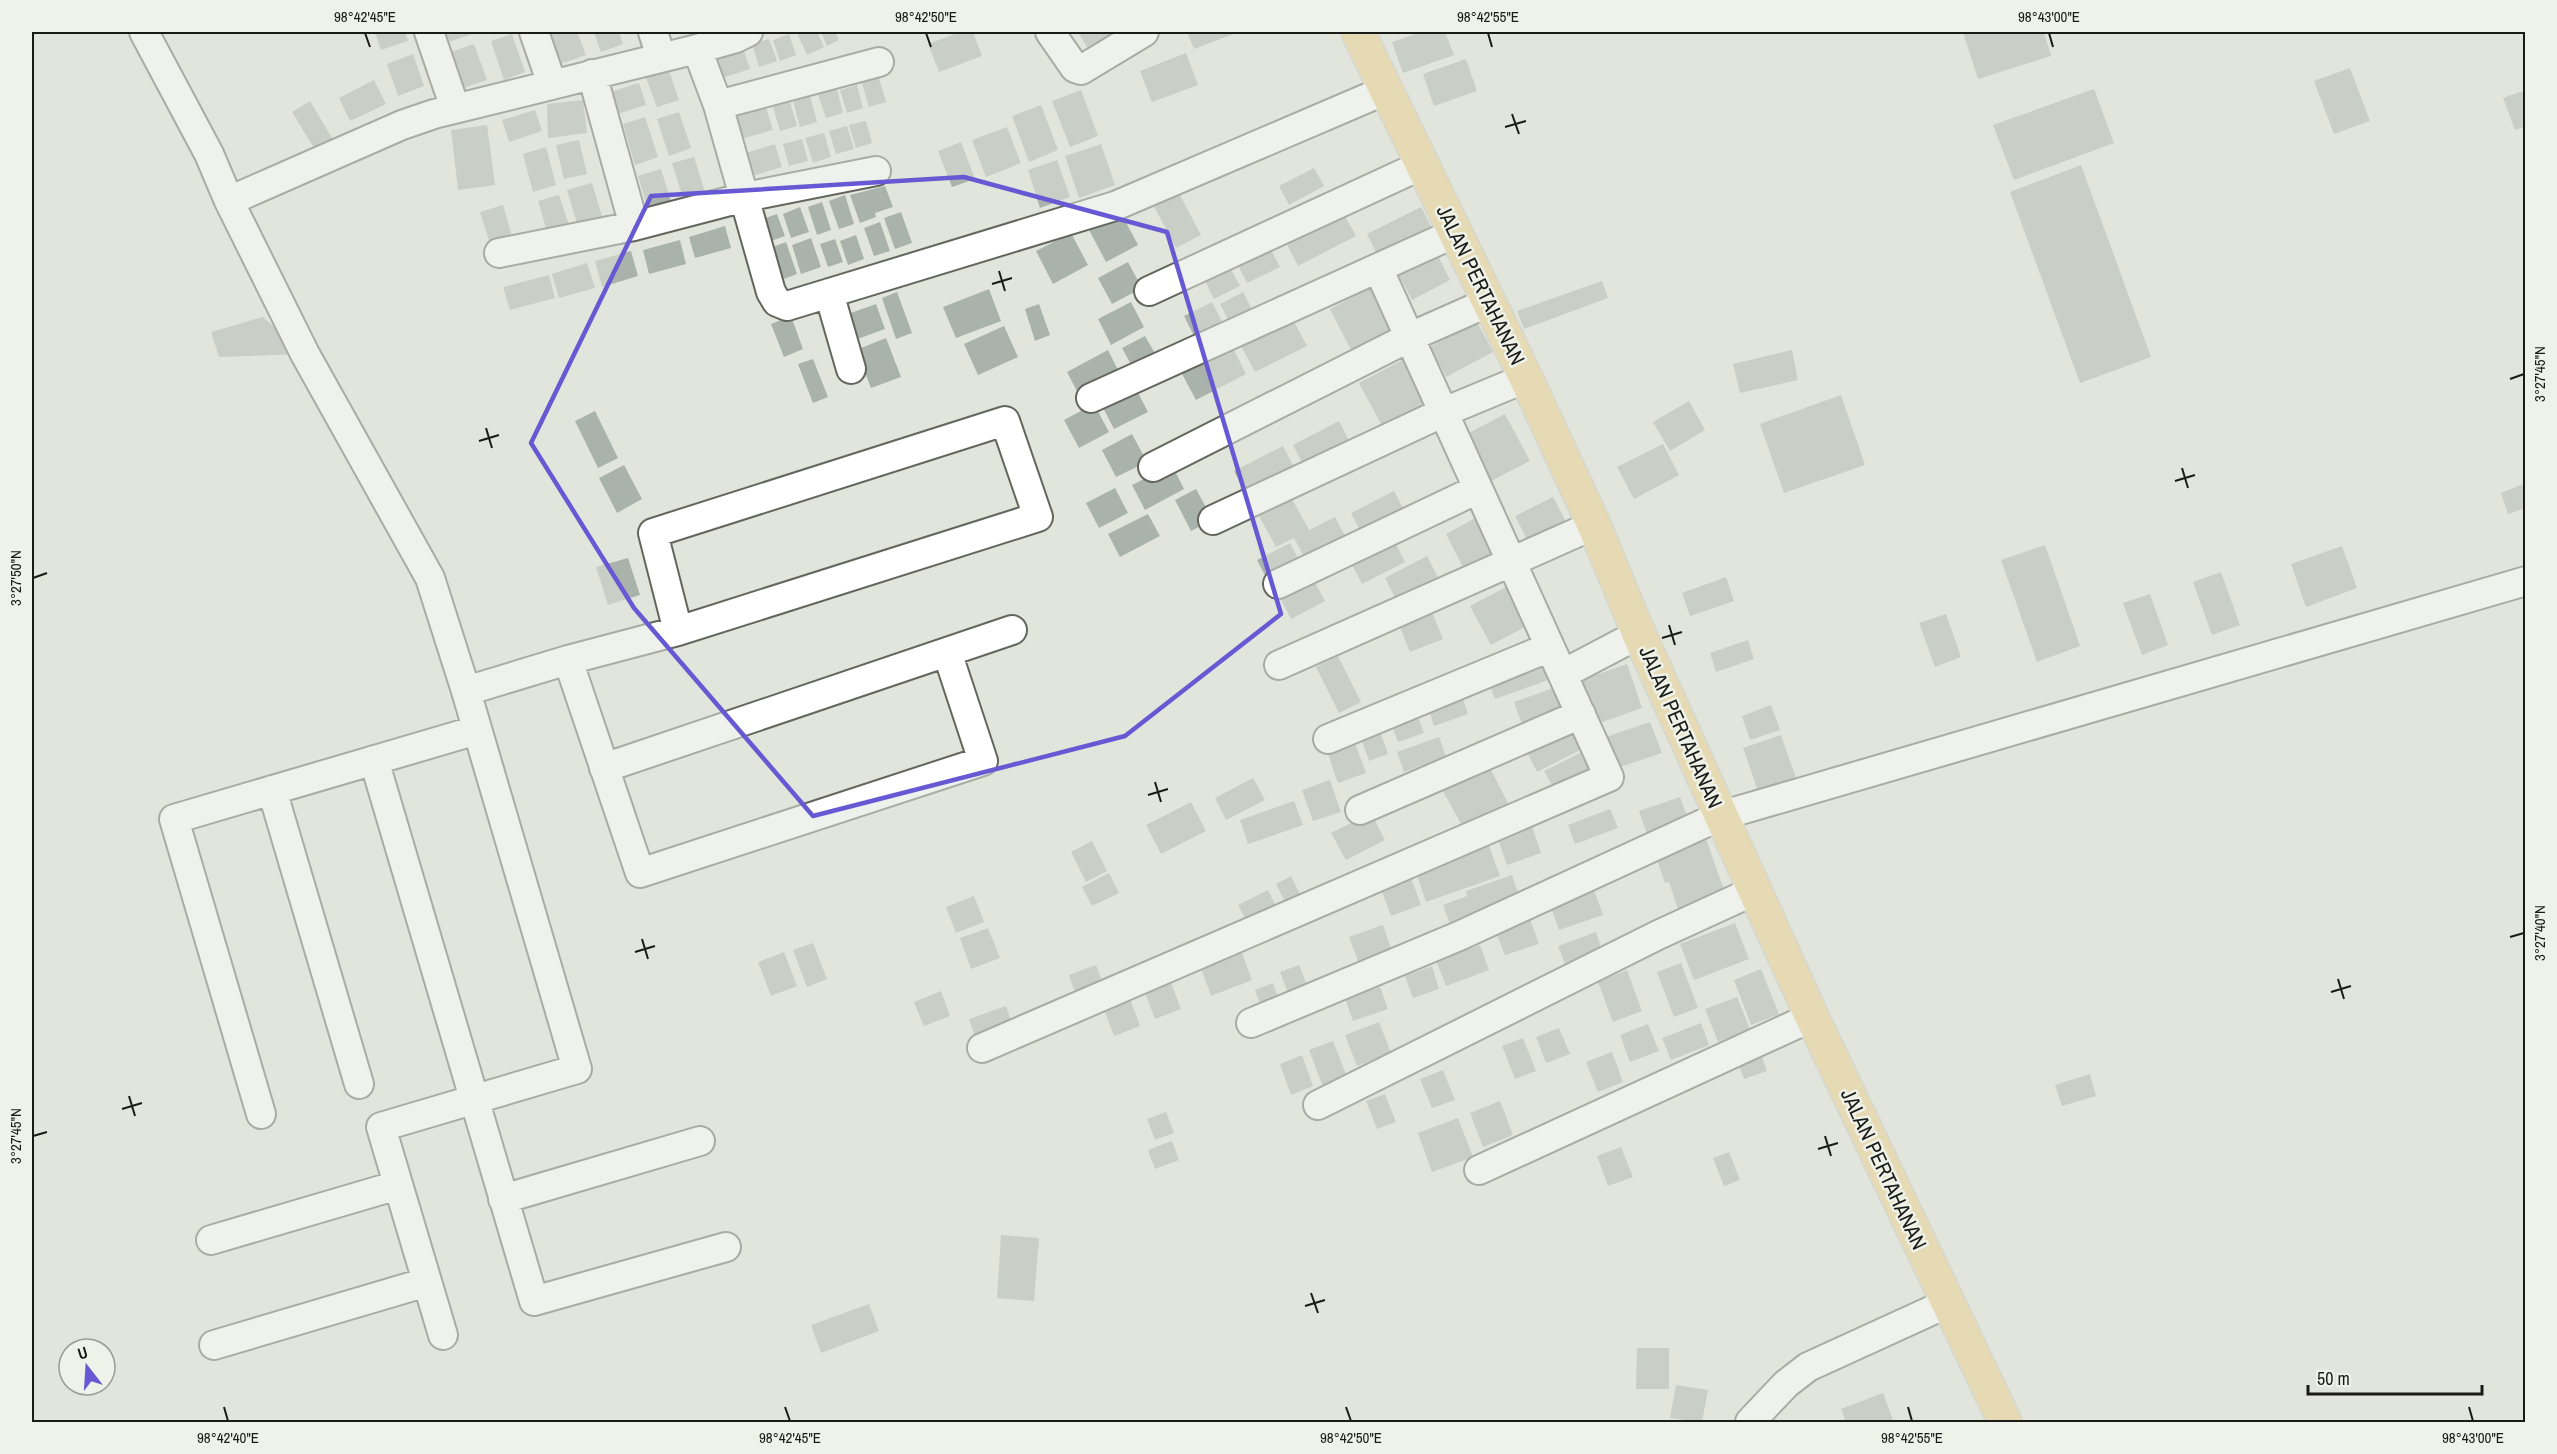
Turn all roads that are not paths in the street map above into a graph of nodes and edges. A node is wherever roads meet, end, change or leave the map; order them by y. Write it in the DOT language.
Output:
graph roads {
  1 [pos="144,32"];
  2 [pos="429,32"];
  3 [pos="534,32"];
  4 [pos="748,32"];
  5 [pos="1050,32"];
  6 [pos="1144,32"];
  7 [pos="1358,32"];
  8 [pos="657,44"];
  9 [pos="697,49"];
  10 [pos="879,62"];
  11 [pos="592,74"];
  12 [pos="552,84"];
  13 [pos="1386,90"];
  14 [pos="718,105"];
  15 [pos="455,108"];
  16 [pos="1424,164"];
  17 [pos="876,171"];
  18 [pos="745,197"];
  19 [pos="229,201"];
  20 [pos="634,226"];
  21 [pos="1455,233"];
  22 [pos="499,253"];
  23 [pos="1378,267"];
  24 [pos="1149,291"];
  25 [pos="829,293"];
  26 [pos="1489,302"];
  27 [pos="1410,337"];
  28 [pos="850,369"];
  29 [pos="1526,378"];
  30 [pos="1091,398"];
  31 [pos="1444,412"];
  32 [pos="1153,468"];
  33 [pos="1478,489"];
  34 [pos="1213,520"];
  35 [pos="1594,525"];
  36 [pos="1511,561"];
  37 [pos="2526,581"];
  38 [pos="1278,584"];
  39 [pos="1012,630"];
  40 [pos="678,631"];
  41 [pos="1639,634"];
  42 [pos="1550,647"];
  43 [pos="947,652"];
  44 [pos="568,660"];
  45 [pos="1279,665"];
  46 [pos="1563,674"];
  47 [pos="466,691"];
  48 [pos="1581,714"];
  49 [pos="477,730"];
  50 [pos="1328,739"];
  51 [pos="374,760"];
  52 [pos="604,768"];
  53 [pos="272,790"];
  54 [pos="1360,810"];
  55 [pos="1720,816"];
  56 [pos="1756,890"];
  57 [pos="1812,1017"];
  58 [pos="1251,1023"];
  59 [pos="982,1048"];
  60 [pos="359,1084"];
  61 [pos="474,1100"];
  62 [pos="1318,1105"];
  63 [pos="261,1114"];
  64 [pos="700,1141"];
  65 [pos="1479,1170"];
  66 [pos="398,1185"];
  67 [pos="503,1199"];
  68 [pos="211,1240"];
  69 [pos="726,1247"];
  70 [pos="427,1282"];
  71 [pos="1948,1303"];
  72 [pos="442,1335"];
  73 [pos="214,1345"];
  74 [pos="1750,1422"];
  75 [pos="2006,1422"];
  1 -- 19 [label="street"];
  2 -- 15 [label="street"];
  3 -- 12 [label="street"];
  4 -- 9 [label="street"];
  5 -- 6 [label="street"];
  7 -- 13 [label="main road, JALAN PERTAHANAN"];
  8 -- 9 [label="street"];
  8 -- 11 [label="street"];
  9 -- 14 [label="street"];
  10 -- 14 [label="street"];
  11 -- 12 [label="street"];
  11 -- 20 [label="street"];
  12 -- 15 [label="street"];
  13 -- 16 [label="main road, JALAN PERTAHANAN"];
  13 -- 25 [label="street"];
  14 -- 18 [label="street"];
  15 -- 19 [label="street"];
  16 -- 21 [label="main road, JALAN PERTAHANAN"];
  16 -- 24 [label="street"];
  17 -- 18 [label="street"];
  18 -- 20 [label="street"];
  18 -- 25 [label="street"];
  19 -- 47 [label="street"];
  20 -- 22 [label="street"];
  21 -- 23 [label="street"];
  21 -- 26 [label="main road, JALAN PERTAHANAN"];
  23 -- 27 [label="street"];
  23 -- 30 [label="street"];
  25 -- 28 [label="street"];
  26 -- 27 [label="street"];
  26 -- 29 [label="main road, JALAN PERTAHANAN"];
  27 -- 31 [label="street"];
  27 -- 32 [label="street"];
  29 -- 31 [label="street"];
  29 -- 35 [label="main road, JALAN PERTAHANAN"];
  31 -- 33 [label="street"];
  31 -- 34 [label="street"];
  33 -- 36 [label="street"];
  33 -- 38 [label="street"];
  35 -- 36 [label="street"];
  35 -- 41 [label="main road, JALAN PERTAHANAN"];
  36 -- 42 [label="street"];
  36 -- 45 [label="street"];
  37 -- 55 [label="street"];
  39 -- 43 [label="street"];
  40 -- 40 [label="street"];
  40 -- 44 [label="street"];
  41 -- 46 [label="street"];
  41 -- 55 [label="main road, JALAN PERTAHANAN"];
  42 -- 46 [label="street"];
  42 -- 50 [label="street"];
  43 -- 52 [label="street"];
  43 -- 52 [label="street"];
  44 -- 47 [label="street"];
  44 -- 52 [label="street"];
  46 -- 48 [label="street"];
  47 -- 49 [label="street"];
  48 -- 54 [label="street"];
  48 -- 59 [label="street"];
  49 -- 51 [label="street"];
  49 -- 61 [label="street"];
  51 -- 53 [label="street"];
  51 -- 61 [label="street"];
  53 -- 60 [label="street"];
  53 -- 63 [label="street"];
  55 -- 56 [label="main road, JALAN PERTAHANAN"];
  55 -- 58 [label="street"];
  56 -- 57 [label="main road, JALAN PERTAHANAN"];
  56 -- 62 [label="street"];
  57 -- 65 [label="street"];
  57 -- 71 [label="main road, JALAN PERTAHANAN"];
  61 -- 66 [label="street"];
  61 -- 67 [label="street"];
  64 -- 67 [label="street"];
  66 -- 68 [label="street"];
  66 -- 70 [label="street"];
  67 -- 69 [label="street"];
  70 -- 72 [label="street"];
  70 -- 73 [label="street"];
  71 -- 74 [label="street"];
  71 -- 75 [label="main road, JALAN PERTAHANAN"];
}
